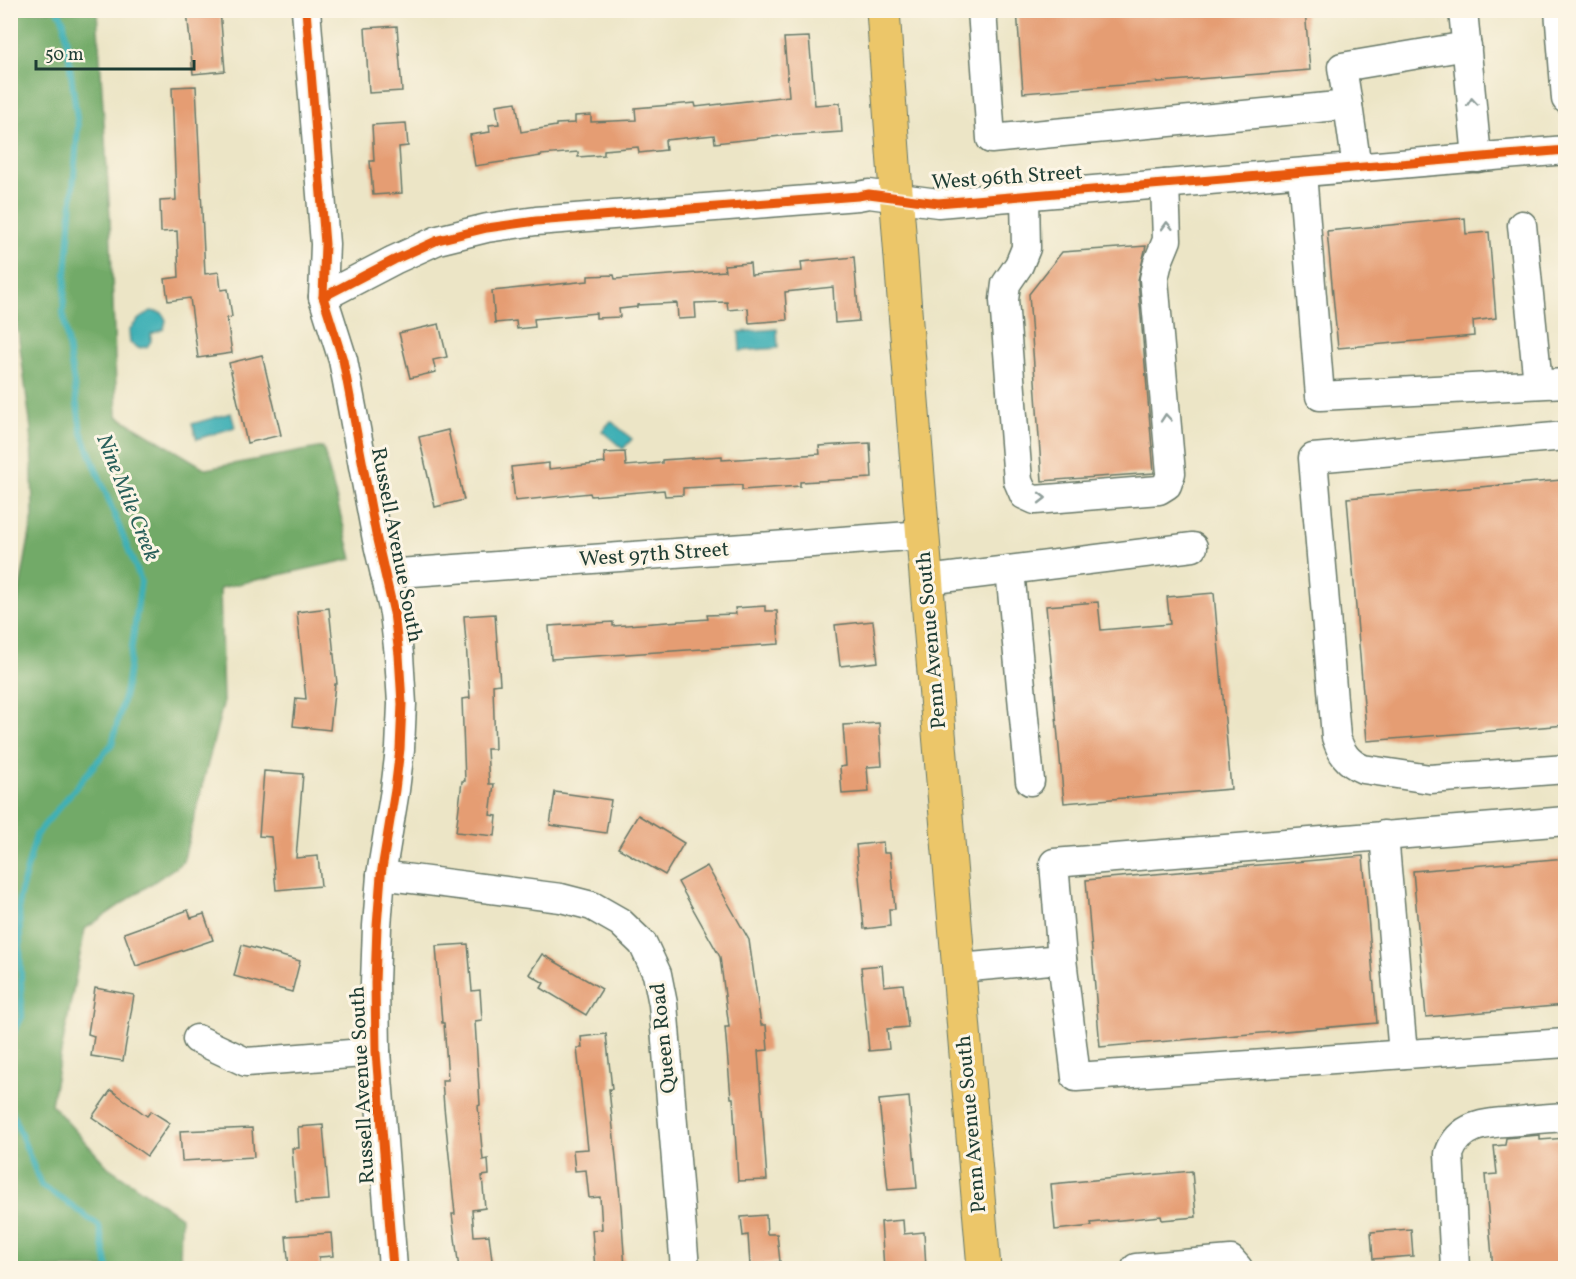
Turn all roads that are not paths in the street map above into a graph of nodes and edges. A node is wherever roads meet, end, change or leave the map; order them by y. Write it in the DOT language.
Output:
graph roads {
  1 [pos="306,10"];
  2 [pos="883,10"];
  3 [pos="982,10"];
  4 [pos="1463,10"];
  5 [pos="1559,10"];
  6 [pos="1467,46"];
  7 [pos="1566,99"];
  8 [pos="1348,105"];
  9 [pos="1566,150"];
  10 [pos="1477,158"];
  11 [pos="1357,168"];
  12 [pos="1302,172"];
  13 [pos="1165,184"];
  14 [pos="1025,196"];
  15 [pos="896,199"];
  16 [pos="1522,225"];
  17 [pos="323,297"];
  18 [pos="1566,383"];
  19 [pos="1538,384"];
  20 [pos="1566,436"];
  21 [pos="923,535"];
  22 [pos="1193,547"];
  23 [pos="1010,570"];
  24 [pos="385,574"];
  25 [pos="927,580"];
  26 [pos="1566,769"];
  27 [pos="1030,781"];
  28 [pos="1566,821"];
  29 [pos="1384,835"];
  30 [pos="381,875"];
  31 [pos="1062,959"];
  32 [pos="959,968"];
  33 [pos="197,1039"];
  34 [pos="1566,1043"];
  35 [pos="376,1052"];
  36 [pos="1403,1054"];
  37 [pos="1566,1117"];
  38 [pos="393,1269"];
  39 [pos="685,1269"];
  40 [pos="984,1269"];
  41 [pos="1136,1269"];
  42 [pos="1238,1269"];
  43 [pos="1455,1269"];
  1 -- 17 [label="street, Russell Avenue South"];
  2 -- 15 [label="main road, Penn Avenue South"];
  3 -- 8 [label="street"];
  4 -- 6 [label="street"];
  5 -- 7 [label="street"];
  6 -- 8 [label="street"];
  10 -- 6 [label="street, one-way"];
  8 -- 11 [label="street"];
  9 -- 10 [label="street, West 96th Street"];
  10 -- 11 [label="street, West 96th Street"];
  11 -- 12 [label="street, West 96th Street"];
  12 -- 13 [label="street, West 96th Street"];
  12 -- 19 [label="street"];
  13 -- 14 [label="street, West 96th Street"];
  14 -- 13 [label="street, one-way"];
  14 -- 15 [label="street, West 96th Street"];
  15 -- 17 [label="street, West 96th Street"];
  15 -- 21 [label="main road, Penn Avenue South"];
  16 -- 19 [label="street"];
  17 -- 24 [label="street, Russell Avenue South"];
  18 -- 19 [label="street"];
  20 -- 26 [label="street"];
  21 -- 24 [label="street, West 97th Street"];
  21 -- 25 [label="main road, Penn Avenue South"];
  22 -- 23 [label="street"];
  23 -- 25 [label="street"];
  23 -- 27 [label="street"];
  24 -- 30 [label="street, Russell Avenue South"];
  25 -- 32 [label="main road, Penn Avenue South"];
  28 -- 29 [label="street"];
  29 -- 31 [label="street"];
  29 -- 36 [label="street"];
  30 -- 35 [label="street, Russell Avenue South"];
  30 -- 39 [label="street, Queen Road"];
  31 -- 32 [label="street"];
  31 -- 36 [label="street"];
  32 -- 40 [label="main road, Penn Avenue South"];
  33 -- 35 [label="street"];
  34 -- 36 [label="street"];
  35 -- 38 [label="street, Russell Avenue South"];
  37 -- 43 [label="street"];
  41 -- 42 [label="street"];
}
